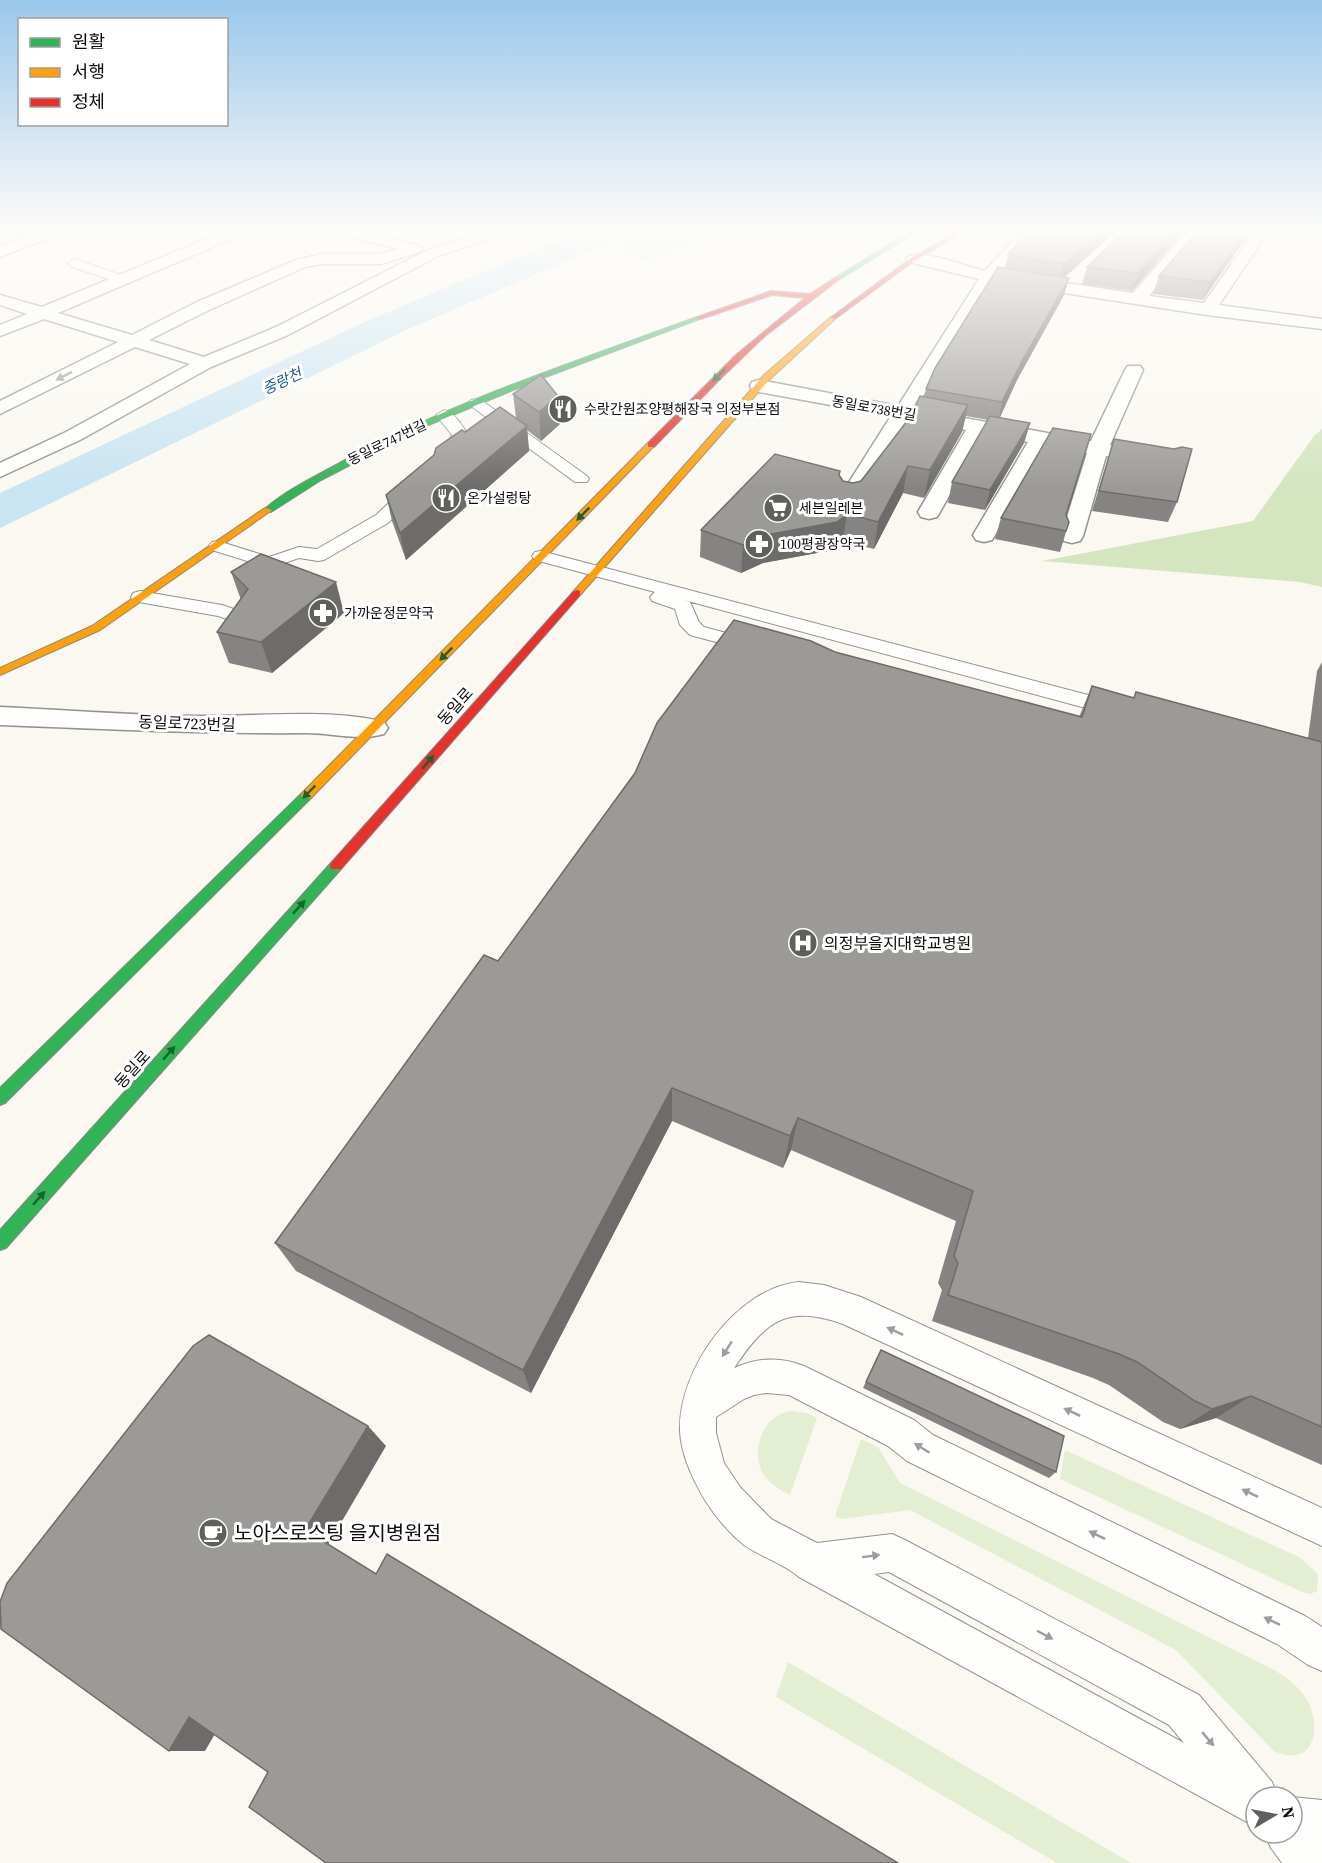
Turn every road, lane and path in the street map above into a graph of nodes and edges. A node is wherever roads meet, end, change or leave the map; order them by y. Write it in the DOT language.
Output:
graph roads {
  1 [pos="38,316"];
  2 [pos="55,316"];
  3 [pos="183,316"];
  4 [pos="312,316"];
  5 [pos="705,316"];
  6 [pos="786,316"];
  7 [pos="835,316"];
  8 [pos="964,316"];
  9 [pos="1256,316"];
  10 [pos="1322,324"];
  11 [pos="0,331"];
  12 [pos="135,340"];
  13 [pos="205,363"];
  14 [pos="1134,370"];
  15 [pos="759,386"];
  16 [pos="476,403"];
  17 [pos="0,408"];
  18 [pos="903,413"];
  19 [pos="444,415"];
  20 [pos="978,427"];
  21 [pos="1040,438"];
  22 [pos="1098,449"];
  23 [pos="1167,461"];
  24 [pos="0,471"];
  25 [pos="581,478"];
  26 [pos="848,501"];
  27 [pos="929,512"];
  28 [pos="984,535"];
  29 [pos="1072,536"];
  30 [pos="218,546"];
  31 [pos="541,556"];
  32 [pos="596,570"];
  33 [pos="650,585"];
  34 [pos="140,597"];
  35 [pos="247,620"];
  36 [pos="766,650"];
  37 [pos="0,672"];
  38 [pos="999,678"];
  39 [pos="990,697"];
  40 [pos="1137,715"];
  41 [pos="0,716"];
  42 [pos="374,728"];
  43 [pos="0,1098"];
  44 [pos="0,1242"];
  45 [pos="700,1407"];
  46 [pos="1282,1508"];
  47 [pos="1322,1527"];
  48 [pos="1322,1541"];
  49 [pos="813,1563"];
  50 [pos="1322,1651"];
  51 [pos="1247,1785"];
  52 [pos="1244,1798"];
  1 -- 11 [label="street"];
  2 -- 12 [label="street"];
  3 -- 12 [label="street"];
  4 -- 13 [label="street"];
  5 -- 16 [label="street, 동일로747번길"];
  6 -- 31 [label="street, one-way"];
  7 -- 15 [label="street, 동일로"];
  8 -- 18 [label="street"];
  9 -- 10 [label="street"];
  12 -- 13 [label="street"];
  12 -- 17 [label="street, one-way"];
  13 -- 24 [label="street"];
  14 -- 22 [label="street"];
  15 -- 18 [label="street, 동일로738번길"];
  15 -- 32 [label="street, 동일로"];
  16 -- 19 [label="street, 동일로747번길"];
  16 -- 25 [label="lane"];
  18 -- 20 [label="street, 동일로738번길"];
  18 -- 26 [label="street"];
  19 -- 30 [label="street, 동일로747번길"];
  19 -- 30 [label="lane"];
  20 -- 21 [label="street, 동일로738번길"];
  20 -- 27 [label="street"];
  21 -- 22 [label="street, 동일로738번길"];
  21 -- 28 [label="street"];
  22 -- 23 [label="street, 동일로738번길"];
  22 -- 29 [label="street"];
  30 -- 34 [label="street, 동일로747번길"];
  31 -- 32 [label="lane"];
  31 -- 42 [label="street, one-way"];
  32 -- 33 [label="lane"];
  44 -- 32 [label="street, 동일로, one-way"];
  33 -- 36 [label="lane"];
  33 -- 38 [label="lane"];
  34 -- 35 [label="lane"];
  34 -- 37 [label="street, 동일로747번길"];
  38 -- 39 [label="lane"];
  38 -- 40 [label="lane"];
  41 -- 42 [label="street, 동일로723번길"];
  42 -- 43 [label="street, one-way"];
  46 -- 45 [label="lane, one-way"];
  45 -- 49 [label="lane"];
  50 -- 45 [label="lane, one-way"];
  46 -- 47 [label="lane"];
  46 -- 48 [label="lane"];
  49 -- 51 [label="lane, one-way"];
  49 -- 52 [label="lane"];
}
